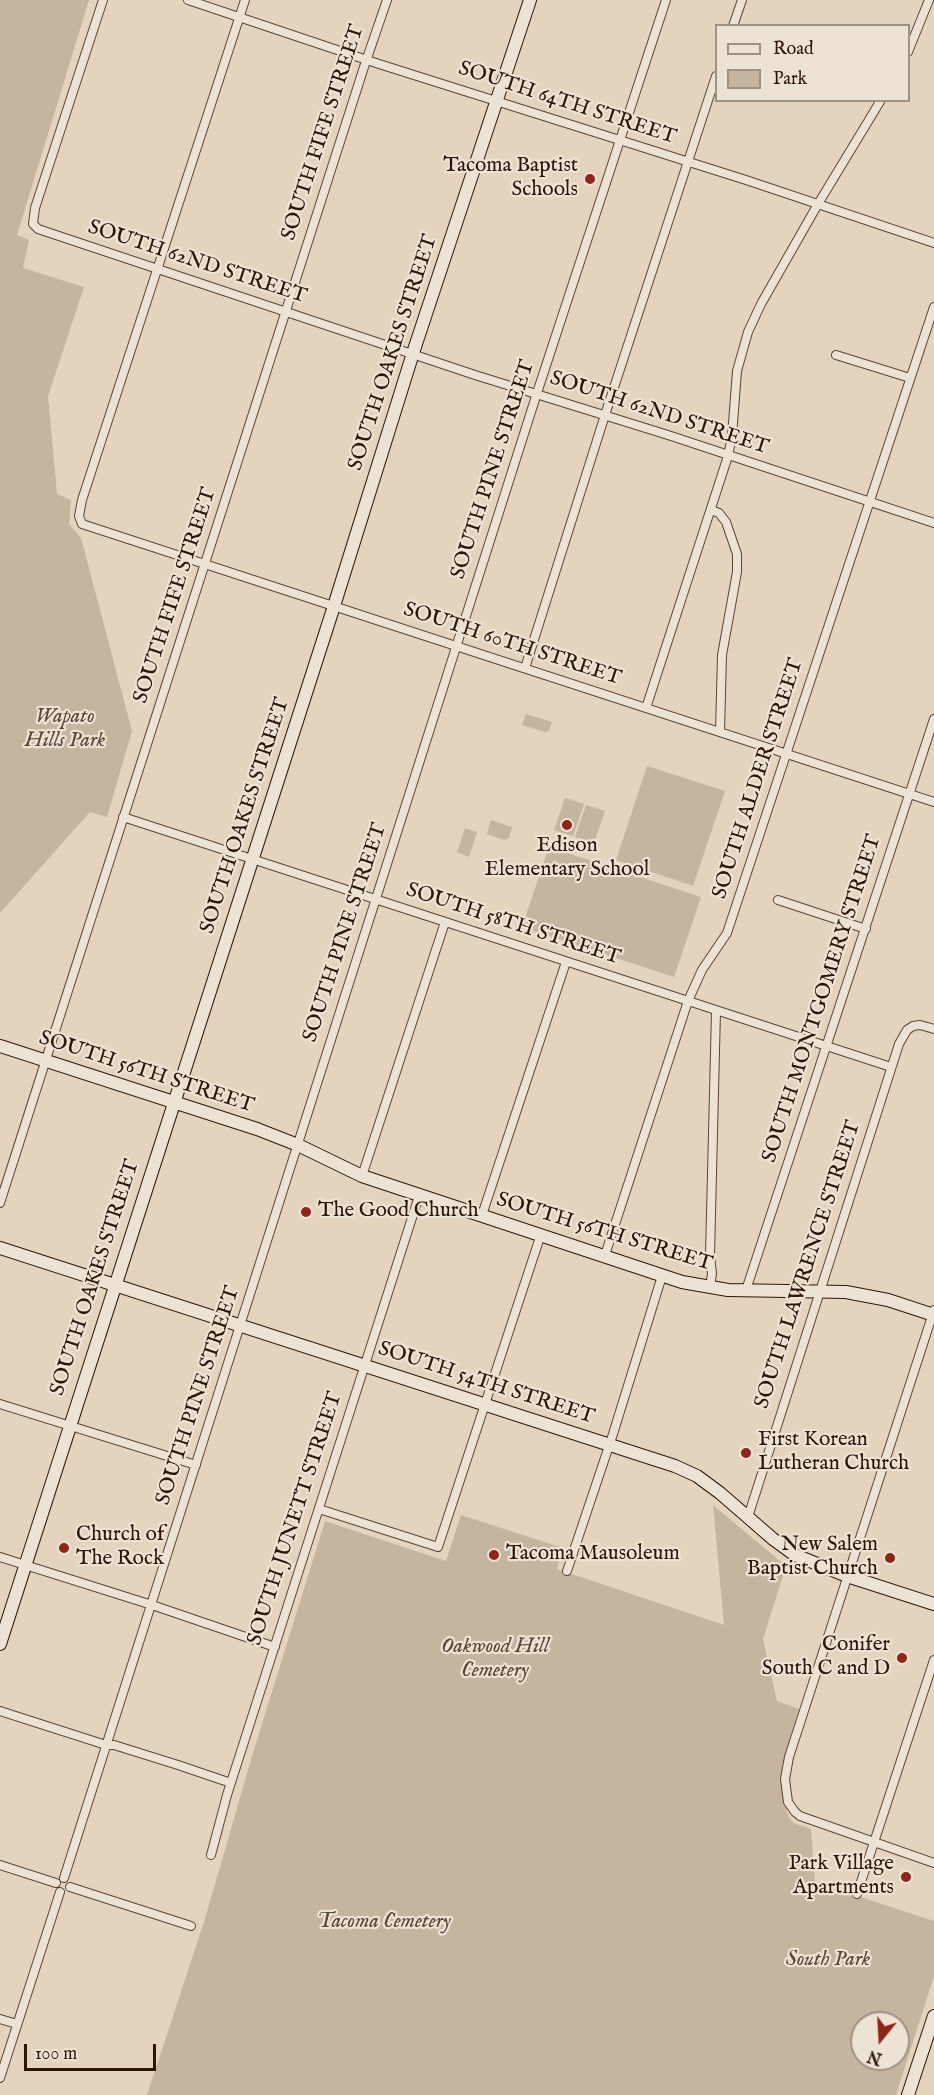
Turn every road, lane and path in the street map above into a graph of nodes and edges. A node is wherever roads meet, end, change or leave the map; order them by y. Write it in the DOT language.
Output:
graph roads {
  1 [pos="103,0"];
  2 [pos="188,0"];
  3 [pos="245,0"];
  4 [pos="387,0"];
  5 [pos="530,0"];
  6 [pos="666,0"];
  7 [pos="742,0"];
  8 [pos="929,0"];
  9 [pos="239,16"];
  10 [pos="734,24"];
  11 [pos="910,49"];
  12 [pos="366,59"];
  13 [pos="715,82"];
  14 [pos="497,102"];
  15 [pos="880,102"];
  16 [pos="620,141"];
  17 [pos="688,162"];
  18 [pos="818,204"];
  19 [pos="934,243"];
  20 [pos="156,268"];
  21 [pos="934,307"];
  22 [pos="286,311"];
  23 [pos="413,353"];
  24 [pos="836,355"];
  25 [pos="910,378"];
  26 [pos="537,393"];
  27 [pos="605,416"];
  28 [pos="728,456"];
  29 [pos="870,502"];
  30 [pos="711,510"];
  31 [pos="934,523"];
  32 [pos="205,564"];
  33 [pos="334,606"];
  34 [pos="456,646"];
  35 [pos="525,668"];
  36 [pos="646,708"];
  37 [pos="934,719"];
  38 [pos="720,732"];
  39 [pos="787,754"];
  40 [pos="909,794"];
  41 [pos="934,802"];
  42 [pos="123,817"];
  43 [pos="252,859"];
  44 [pos="376,900"];
  45 [pos="778,900"];
  46 [pos="445,922"];
  47 [pos="866,929"];
  48 [pos="566,962"];
  49 [pos="688,1001"];
  50 [pos="716,1011"];
  51 [pos="934,1029"];
  52 [pos="0,1046"];
  53 [pos="826,1046"];
  54 [pos="46,1061"];
  55 [pos="891,1067"];
  56 [pos="174,1103"];
  57 [pos="298,1145"];
  58 [pos="362,1176"];
  59 [pos="419,1196"];
  60 [pos="0,1203"];
  61 [pos="482,1215"];
  62 [pos="541,1234"];
  63 [pos="0,1248"];
  64 [pos="606,1255"];
  65 [pos="662,1276"];
  66 [pos="115,1285"];
  67 [pos="710,1287"];
  68 [pos="746,1290"];
  69 [pos="821,1291"];
  70 [pos="934,1313"];
  71 [pos="241,1325"];
  72 [pos="365,1365"];
  73 [pos="0,1404"];
  74 [pos="486,1404"];
  75 [pos="69,1425"];
  76 [pos="609,1444"];
  77 [pos="196,1465"];
  78 [pos="319,1509"];
  79 [pos="747,1516"];
  80 [pos="0,1557"];
  81 [pos="26,1565"];
  82 [pos="567,1571"];
  83 [pos="847,1576"];
  84 [pos="934,1604"];
  85 [pos="152,1605"];
  86 [pos="0,1644"];
  87 [pos="275,1647"];
  88 [pos="934,1660"];
  89 [pos="0,1712"];
  90 [pos="106,1745"];
  91 [pos="231,1783"];
  92 [pos="874,1843"];
  93 [pos="211,1855"];
  94 [pos="934,1863"];
  95 [pos="0,1865"];
  96 [pos="60,1880"];
  97 [pos="70,1887"];
  98 [pos="60,1892"];
  99 [pos="858,1893"];
  100 [pos="191,1926"];
  101 [pos="934,2016"];
  102 [pos="0,2019"];
  103 [pos="17,2024"];
  104 [pos="0,2078"];
  105 [pos="908,2095"];
  1 -- 20 [label="street, SOUTH 62ND STREET"];
  2 -- 9 [label="street, SOUTH 64TH STREET"];
  3 -- 9 [label="street"];
  4 -- 12 [label="street, SOUTH FIFE STREET"];
  5 -- 14 [label="street, SOUTH OAKES STREET"];
  6 -- 16 [label="street, SOUTH PINE STREET"];
  7 -- 10 [label="street"];
  8 -- 11 [label="street"];
  9 -- 12 [label="street, SOUTH 64TH STREET"];
  9 -- 20 [label="street"];
  12 -- 14 [label="street, SOUTH 64TH STREET"];
  12 -- 22 [label="street, SOUTH FIFE STREET"];
  13 -- 17 [label="street"];
  14 -- 16 [label="street, SOUTH 64TH STREET"];
  14 -- 23 [label="street, SOUTH OAKES STREET"];
  15 -- 18 [label="street"];
  16 -- 17 [label="street, SOUTH 64TH STREET"];
  16 -- 26 [label="street, SOUTH PINE STREET"];
  17 -- 18 [label="street, SOUTH 64TH STREET"];
  17 -- 27 [label="street"];
  18 -- 19 [label="street, SOUTH 64TH STREET"];
  18 -- 28 [label="street"];
  20 -- 22 [label="street, SOUTH 62ND STREET"];
  20 -- 32 [label="street, SOUTH 60TH STREET"];
  21 -- 25 [label="street, SOUTH ALDER STREET"];
  22 -- 23 [label="street, SOUTH 62ND STREET"];
  22 -- 32 [label="street, SOUTH FIFE STREET"];
  23 -- 26 [label="street, SOUTH 62ND STREET"];
  23 -- 33 [label="street, SOUTH OAKES STREET"];
  24 -- 25 [label="street"];
  25 -- 29 [label="street, SOUTH ALDER STREET"];
  26 -- 27 [label="street, SOUTH 62ND STREET"];
  26 -- 34 [label="street, SOUTH PINE STREET"];
  27 -- 28 [label="street, SOUTH 62ND STREET"];
  27 -- 35 [label="street"];
  28 -- 29 [label="street, SOUTH 62ND STREET"];
  28 -- 30 [label="street"];
  29 -- 31 [label="street, SOUTH 62ND STREET"];
  29 -- 39 [label="street, SOUTH ALDER STREET"];
  30 -- 36 [label="street"];
  30 -- 38 [label="street"];
  32 -- 33 [label="street, SOUTH 60TH STREET"];
  32 -- 42 [label="street, SOUTH FIFE STREET"];
  33 -- 34 [label="street, SOUTH 60TH STREET"];
  33 -- 43 [label="street, SOUTH OAKES STREET"];
  34 -- 35 [label="street, SOUTH 60TH STREET"];
  34 -- 44 [label="street, SOUTH PINE STREET"];
  35 -- 36 [label="street, SOUTH 60TH STREET"];
  36 -- 38 [label="street, SOUTH 60TH STREET"];
  37 -- 40 [label="street, SOUTH MONTGOMERY STREET"];
  38 -- 39 [label="street, SOUTH 60TH STREET"];
  39 -- 40 [label="street, SOUTH 60TH STREET"];
  39 -- 49 [label="street, SOUTH ALDER STREET"];
  40 -- 41 [label="street, SOUTH 60TH STREET"];
  40 -- 47 [label="street, SOUTH MONTGOMERY STREET"];
  42 -- 43 [label="street, SOUTH 58TH STREET"];
  42 -- 54 [label="street, SOUTH FIFE STREET"];
  43 -- 44 [label="street, SOUTH 58TH STREET"];
  43 -- 56 [label="street, SOUTH OAKES STREET"];
  44 -- 46 [label="street, SOUTH 58TH STREET"];
  44 -- 57 [label="street, SOUTH PINE STREET"];
  45 -- 47 [label="street"];
  46 -- 48 [label="street, SOUTH 58TH STREET"];
  46 -- 58 [label="street"];
  47 -- 53 [label="street, SOUTH MONTGOMERY STREET"];
  48 -- 49 [label="street, SOUTH 58TH STREET"];
  48 -- 61 [label="street"];
  49 -- 50 [label="street, SOUTH 58TH STREET"];
  49 -- 64 [label="street, SOUTH ALDER STREET"];
  50 -- 53 [label="street, SOUTH 58TH STREET"];
  50 -- 67 [label="street"];
  51 -- 55 [label="street, SOUTH LAWRENCE STREET"];
  52 -- 54 [label="street, SOUTH 56TH STREET"];
  53 -- 55 [label="street, SOUTH 58TH STREET"];
  53 -- 68 [label="street, SOUTH MONTGOMERY STREET"];
  54 -- 56 [label="street, SOUTH 56TH STREET"];
  54 -- 60 [label="street, SOUTH FIFE STREET"];
  55 -- 69 [label="street, SOUTH LAWRENCE STREET"];
  56 -- 57 [label="street, SOUTH 56TH STREET"];
  56 -- 66 [label="street, SOUTH OAKES STREET"];
  57 -- 58 [label="street, SOUTH 56TH STREET"];
  57 -- 71 [label="street, SOUTH PINE STREET"];
  58 -- 59 [label="street, SOUTH 56TH STREET"];
  59 -- 61 [label="street, SOUTH 56TH STREET"];
  59 -- 72 [label="street, SOUTH JUNETT STREET"];
  61 -- 62 [label="street, SOUTH 56TH STREET"];
  62 -- 64 [label="street, SOUTH 56TH STREET"];
  62 -- 74 [label="street"];
  63 -- 66 [label="street, SOUTH 54TH STREET"];
  64 -- 65 [label="street, SOUTH 56TH STREET"];
  65 -- 67 [label="street, SOUTH 56TH STREET"];
  65 -- 76 [label="street"];
  66 -- 71 [label="street, SOUTH 54TH STREET"];
  66 -- 75 [label="street, SOUTH OAKES STREET"];
  67 -- 68 [label="street, SOUTH 56TH STREET"];
  68 -- 69 [label="street, SOUTH 56TH STREET"];
  69 -- 70 [label="street, SOUTH 56TH STREET"];
  69 -- 79 [label="street, SOUTH LAWRENCE STREET"];
  70 -- 83 [label="street"];
  71 -- 72 [label="street, SOUTH 54TH STREET"];
  71 -- 77 [label="street, SOUTH PINE STREET"];
  72 -- 74 [label="street, SOUTH 54TH STREET"];
  72 -- 78 [label="street, SOUTH JUNETT STREET"];
  73 -- 75 [label="street"];
  74 -- 76 [label="street, SOUTH 54TH STREET"];
  74 -- 78 [label="street"];
  75 -- 77 [label="street"];
  75 -- 81 [label="street, SOUTH OAKES STREET"];
  76 -- 79 [label="street, SOUTH 54TH STREET"];
  76 -- 82 [label="street"];
  77 -- 85 [label="street, SOUTH PINE STREET"];
  78 -- 87 [label="street, SOUTH JUNETT STREET"];
  79 -- 83 [label="street, SOUTH 54TH STREET"];
  80 -- 81 [label="street"];
  81 -- 85 [label="street"];
  81 -- 86 [label="street, SOUTH OAKES STREET"];
  83 -- 84 [label="street, SOUTH 54TH STREET"];
  83 -- 92 [label="street"];
  85 -- 87 [label="street"];
  85 -- 90 [label="street, SOUTH PINE STREET"];
  87 -- 91 [label="street, SOUTH JUNETT STREET"];
  88 -- 92 [label="street"];
  89 -- 90 [label="street"];
  90 -- 91 [label="street"];
  90 -- 96 [label="street, SOUTH PINE STREET"];
  91 -- 93 [label="street, SOUTH JUNETT STREET"];
  92 -- 94 [label="street"];
  92 -- 99 [label="street"];
  95 -- 96 [label="street"];
  96 -- 97 [label="street"];
  96 -- 98 [label="street"];
  97 -- 98 [label="street"];
  97 -- 100 [label="street"];
  98 -- 103 [label="street"];
  101 -- 105 [label="street"];
  102 -- 103 [label="street"];
  103 -- 104 [label="street"];
}
